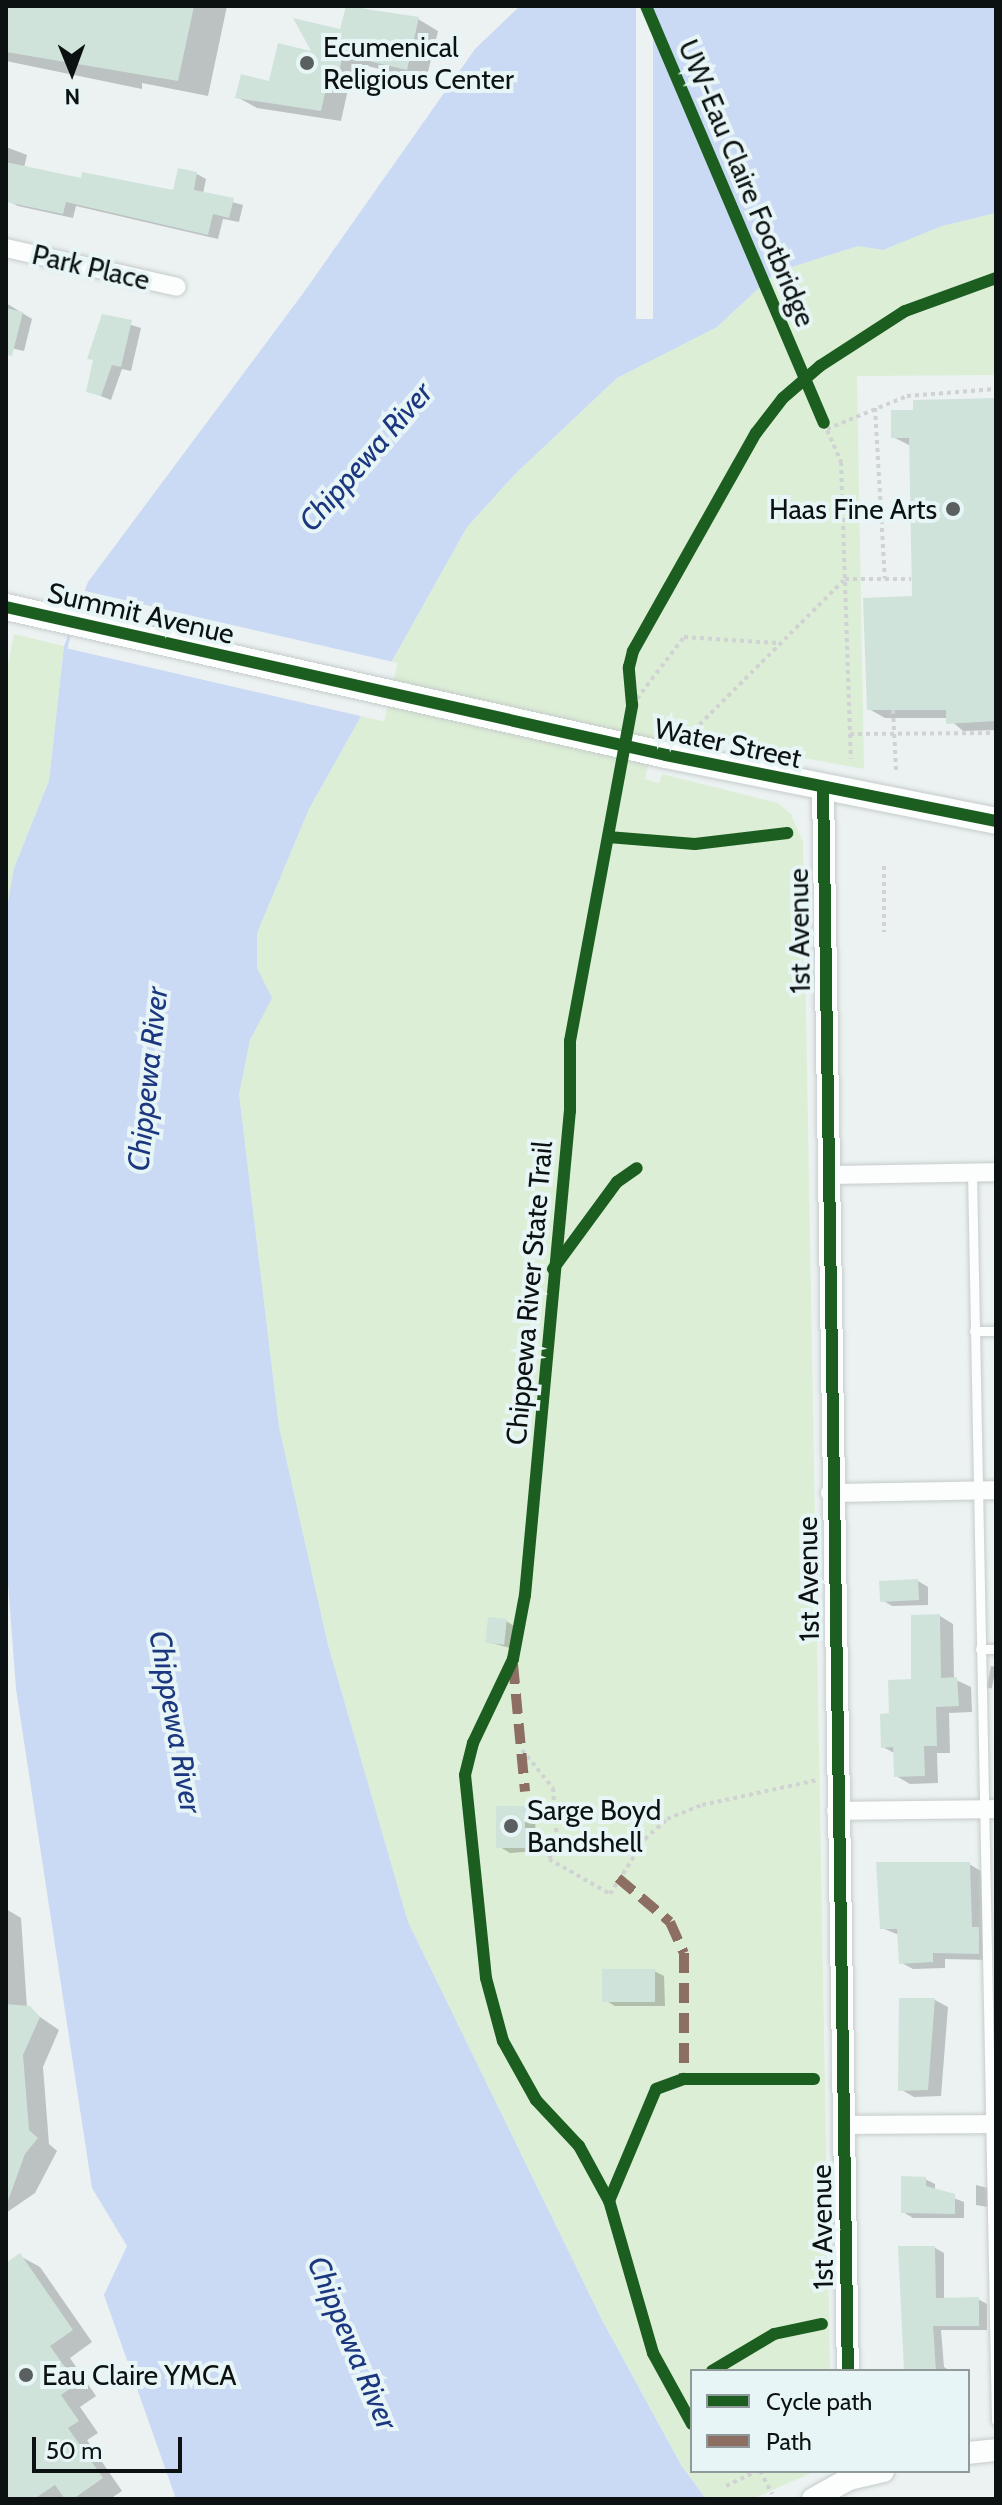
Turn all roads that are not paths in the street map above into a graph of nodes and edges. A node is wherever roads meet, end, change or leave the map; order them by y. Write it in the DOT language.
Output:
graph roads {
  1 [pos="6,248"];
  2 [pos="177,287"];
  3 [pos="14,609"];
  4 [pos="265,665"];
  5 [pos="823,787"];
  6 [pos="996,821"];
  7 [pos="972,1172"];
  8 [pos="996,1172"];
  9 [pos="827,1175"];
  10 [pos="974,1331"];
  11 [pos="996,1331"];
  12 [pos="996,1490"];
  13 [pos="977,1491"];
  14 [pos="830,1493"];
  15 [pos="980,1649"];
  16 [pos="996,1649"];
  17 [pos="990,1809"];
  18 [pos="836,1811"];
  19 [pos="991,1964"];
  20 [pos="993,2124"];
  21 [pos="845,2125"];
  22 [pos="994,2289"];
  23 [pos="848,2369"];
  24 [pos="996,2421"];
  25 [pos="996,2450"];
  26 [pos="970,2453"];
  27 [pos="877,2473"];
  28 [pos="849,2483"];
  29 [pos="813,2499"];
  1 -- 2 [label="street, Park Place"];
  3 -- 4 [label="main road, Summit Avenue"];
  4 -- 5 [label="main road, Water Street"];
  5 -- 6 [label="main road, Water Street"];
  5 -- 9 [label="street, 1st Avenue"];
  7 -- 8 [label="street"];
  7 -- 9 [label="street"];
  7 -- 10 [label="lane"];
  9 -- 14 [label="street, 1st Avenue"];
  10 -- 11 [label="lane"];
  10 -- 13 [label="lane"];
  12 -- 13 [label="street"];
  13 -- 14 [label="street"];
  13 -- 15 [label="lane"];
  14 -- 18 [label="street, 1st Avenue"];
  15 -- 16 [label="lane"];
  15 -- 17 [label="lane"];
  17 -- 18 [label="street"];
  17 -- 19 [label="lane"];
  18 -- 21 [label="street, 1st Avenue"];
  19 -- 20 [label="lane"];
  20 -- 21 [label="street"];
  20 -- 22 [label="lane"];
  21 -- 23 [label="street, 1st Avenue"];
  22 -- 24 [label="lane"];
  25 -- 26 [label="street"];
  27 -- 28 [label="street"];
  28 -- 29 [label="street"];
}
